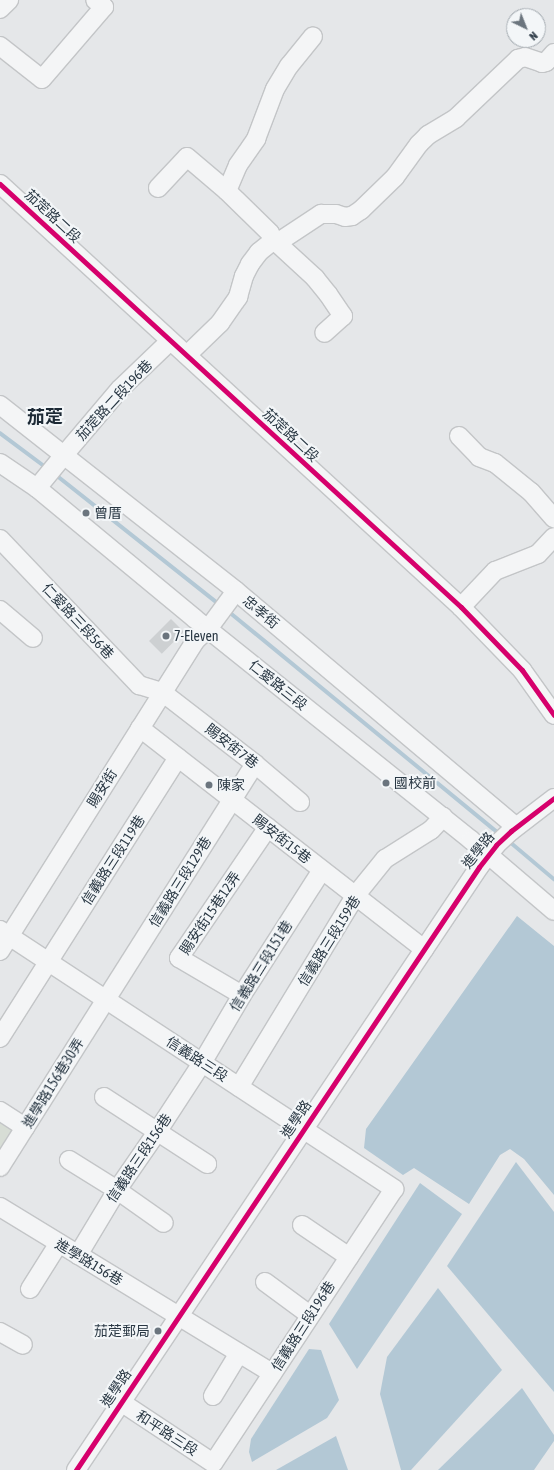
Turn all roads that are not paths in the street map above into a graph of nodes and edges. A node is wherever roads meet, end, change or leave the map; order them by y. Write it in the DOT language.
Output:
graph roads {
  1 [pos="9,0"];
  2 [pos="95,0"];
  3 [pos="0,10"];
  4 [pos="313,36"];
  5 [pos="0,46"];
  6 [pos="554,53"];
  7 [pos="0,184"];
  8 [pos="158,188"];
  9 [pos="227,191"];
  10 [pos="274,241"];
  11 [pos="324,333"];
  12 [pos="170,341"];
  13 [pos="187,355"];
  14 [pos="0,405"];
  15 [pos="459,436"];
  16 [pos="61,458"];
  17 [pos="1,465"];
  18 [pos="41,483"];
  19 [pos="554,518"];
  20 [pos="554,537"];
  21 [pos="0,539"];
  22 [pos="233,595"];
  23 [pos="461,607"];
  24 [pos="0,610"];
  25 [pos="213,623"];
  26 [pos="33,638"];
  27 [pos="162,692"];
  28 [pos="554,715"];
  29 [pos="140,728"];
  30 [pos="178,758"];
  31 [pos="255,764"];
  32 [pos="554,798"];
  33 [pos="232,800"];
  34 [pos="300,802"];
  35 [pos="443,817"];
  36 [pos="268,828"];
  37 [pos="513,829"];
  38 [pos="492,850"];
  39 [pos="322,870"];
  40 [pos="355,896"];
  41 [pos="554,911"];
  42 [pos="5,933"];
  43 [pos="424,949"];
  44 [pos="0,951"];
  45 [pos="48,962"];
  46 [pos="242,995"];
  47 [pos="106,999"];
  48 [pos="0,1038"];
  49 [pos="202,1063"];
  50 [pos="239,1087"];
  51 [pos="104,1097"];
  52 [pos="0,1111"];
  53 [pos="25,1127"];
  54 [pos="303,1130"];
  55 [pos="157,1132"];
  56 [pos="69,1160"];
  57 [pos="207,1164"];
  58 [pos="0,1167"];
  59 [pos="394,1189"];
  60 [pos="118,1190"];
  61 [pos="0,1207"];
  62 [pos="164,1223"];
  63 [pos="302,1225"];
  64 [pos="59,1243"];
  65 [pos="78,1255"];
  66 [pos="349,1257"];
  67 [pos="265,1282"];
  68 [pos="30,1288"];
  69 [pos="310,1315"];
  70 [pos="179,1316"];
  71 [pos="0,1332"];
  72 [pos="23,1345"];
  73 [pos="239,1353"];
  74 [pos="272,1373"];
  75 [pos="213,1396"];
  76 [pos="121,1402"];
  77 [pos="213,1463"];
  78 [pos="76,1470"];
  1 -- 3 [label="street"];
  2 -- 5 [label="street"];
  4 -- 9 [label="street"];
  6 -- 10 [label="street"];
  7 -- 12 [label="street, 茄萣路二段"];
  8 -- 9 [label="street"];
  9 -- 10 [label="street"];
  10 -- 11 [label="street"];
  10 -- 13 [label="street"];
  12 -- 13 [label="street, 茄萣路二段"];
  12 -- 16 [label="street, 茄萣路二段196巷"];
  13 -- 23 [label="street, 茄萣路二段"];
  14 -- 16 [label="street, 忠孝街"];
  15 -- 19 [label="street"];
  16 -- 18 [label="street, 茄萣路二段196巷"];
  16 -- 22 [label="street, 忠孝街"];
  17 -- 18 [label="street, 仁愛路三段"];
  18 -- 25 [label="street, 仁愛路三段"];
  20 -- 23 [label="street"];
  21 -- 27 [label="street, 仁愛路三段56巷"];
  22 -- 25 [label="street, 賜安街"];
  22 -- 37 [label="street, 忠孝街"];
  23 -- 28 [label="street, 茄萣路二段"];
  24 -- 26 [label="street"];
  25 -- 27 [label="street, 賜安街"];
  25 -- 35 [label="street, 仁愛路三段"];
  27 -- 29 [label="street, 賜安街"];
  27 -- 31 [label="street, 賜安街7巷"];
  29 -- 30 [label="street, 賜安街15巷"];
  29 -- 42 [label="street, 賜安街"];
  30 -- 33 [label="street, 賜安街15巷"];
  30 -- 45 [label="street, 信義路三段119巷"];
  31 -- 33 [label="street, 信義路三段129巷"];
  31 -- 34 [label="street, 賜安街7巷"];
  32 -- 37 [label="street, 進學路"];
  33 -- 36 [label="street, 賜安街15巷"];
  33 -- 47 [label="street, 信義路三段129巷"];
  35 -- 38 [label="street, 仁愛路三段"];
  35 -- 40 [label="street, 信義路三段159巷"];
  36 -- 39 [label="street, 賜安街15巷"];
  36 -- 46 [label="street, 賜安街15巷12弄"];
  37 -- 38 [label="street, 進學路"];
  38 -- 41 [label="street, 仁愛路三段"];
  38 -- 43 [label="street, 進學路"];
  39 -- 40 [label="street, 賜安街15巷"];
  39 -- 46 [label="street, 信義路三段151巷"];
  40 -- 43 [label="street, 賜安街15巷"];
  40 -- 50 [label="street, 信義路三段159巷"];
  42 -- 44 [label="street, 賜安街"];
  42 -- 45 [label="street, 信義路三段"];
  43 -- 54 [label="street, 進學路"];
  45 -- 47 [label="street, 信義路三段"];
  45 -- 48 [label="street, 信義路三段119巷"];
  46 -- 49 [label="street, 信義路三段151巷"];
  47 -- 49 [label="street, 信義路三段"];
  47 -- 53 [label="street, 進學路156巷30弄"];
  49 -- 50 [label="street, 信義路三段"];
  49 -- 55 [label="street, 信義路三段156巷"];
  50 -- 54 [label="street, 信義路三段"];
  51 -- 55 [label="street"];
  52 -- 53 [label="street"];
  53 -- 58 [label="street, 進學路156巷30弄"];
  54 -- 59 [label="street, 信義路三段"];
  54 -- 70 [label="street, 進學路"];
  55 -- 57 [label="street"];
  55 -- 60 [label="street, 信義路三段156巷"];
  56 -- 60 [label="street"];
  59 -- 66 [label="street, 信義路三段196巷"];
  60 -- 62 [label="street"];
  60 -- 65 [label="street, 信義路三段156巷"];
  61 -- 64 [label="street, 進學路156巷"];
  63 -- 66 [label="street"];
  64 -- 65 [label="street, 進學路156巷"];
  64 -- 68 [label="street"];
  65 -- 70 [label="street, 進學路156巷"];
  66 -- 69 [label="street, 信義路三段196巷"];
  67 -- 69 [label="street"];
  69 -- 74 [label="street, 信義路三段196巷"];
  70 -- 73 [label="street, 進學路156巷"];
  70 -- 76 [label="street, 進學路"];
  71 -- 72 [label="street"];
  73 -- 74 [label="street, 進學路156巷"];
  73 -- 75 [label="street"];
  74 -- 77 [label="street, 信義路三段196巷"];
  76 -- 77 [label="street, 和平路三段"];
  76 -- 78 [label="street, 進學路"];
}
